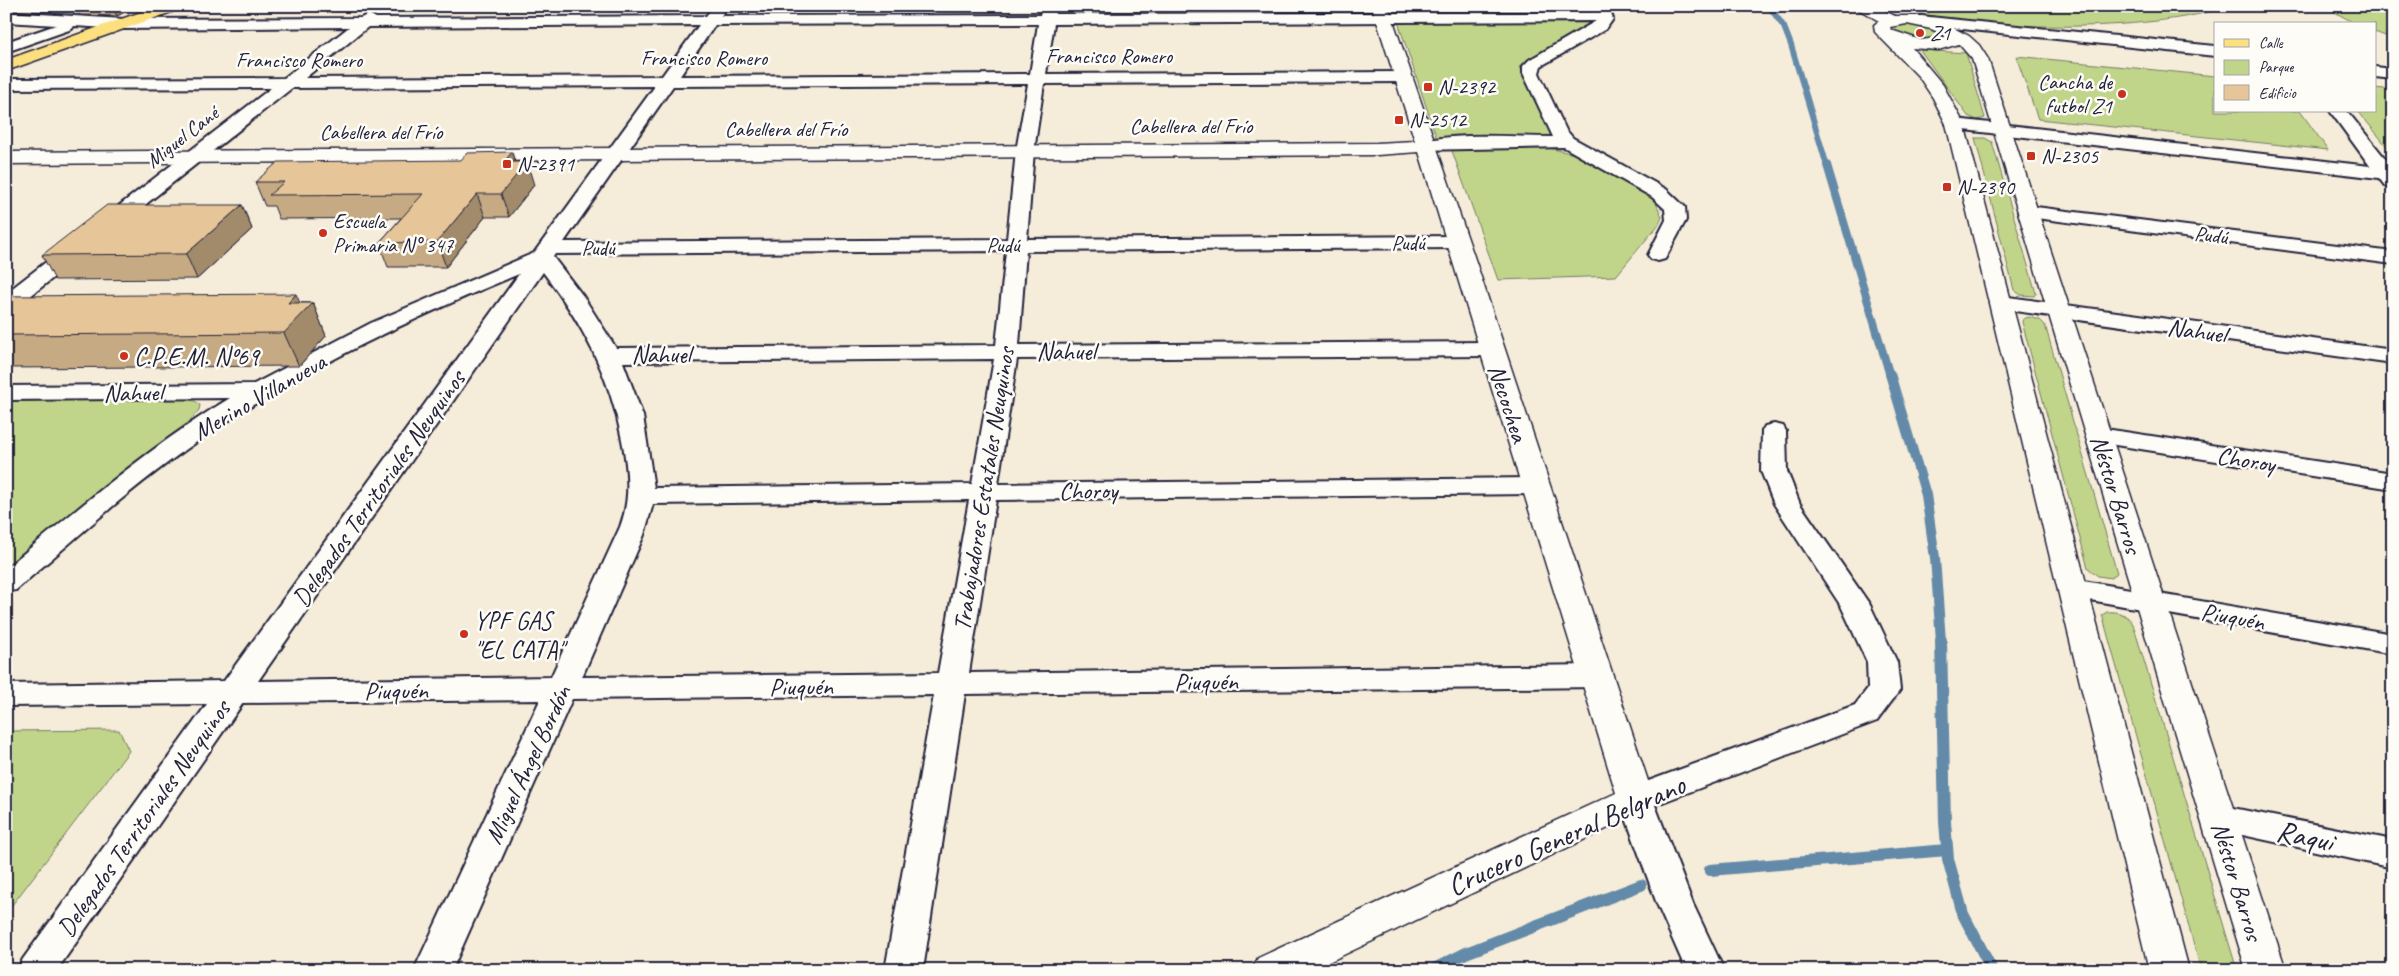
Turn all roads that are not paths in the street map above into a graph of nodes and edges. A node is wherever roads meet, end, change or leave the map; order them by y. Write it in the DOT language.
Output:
graph roads {
  1 [pos="174,6"];
  2 [pos="386,6"];
  3 [pos="1861,6"];
  4 [pos="1603,11"];
  5 [pos="1382,12"];
  6 [pos="1048,13"];
  7 [pos="715,14"];
  8 [pos="6,17"];
  9 [pos="1920,21"];
  10 [pos="77,22"];
  11 [pos="364,23"];
  12 [pos="124,24"];
  13 [pos="1890,28"];
  14 [pos="1952,40"];
  15 [pos="6,47"];
  16 [pos="2214,51"];
  17 [pos="2214,64"];
  18 [pos="6,66"];
  19 [pos="2376,72"];
  20 [pos="2393,74"];
  21 [pos="1403,77"];
  22 [pos="1037,79"];
  23 [pos="668,80"];
  24 [pos="289,82"];
  25 [pos="6,84"];
  26 [pos="2376,84"];
  27 [pos="2393,86"];
  28 [pos="2339,112"];
  29 [pos="1955,124"];
  30 [pos="2002,129"];
  31 [pos="1567,142"];
  32 [pos="1425,146"];
  33 [pos="1025,151"];
  34 [pos="616,154"];
  35 [pos="194,157"];
  36 [pos="6,158"];
  37 [pos="2390,177"];
  38 [pos="2028,212"];
  39 [pos="1458,242"];
  40 [pos="1017,245"];
  41 [pos="545,253"];
  42 [pos="1658,255"];
  43 [pos="2393,258"];
  44 [pos="2001,303"];
  45 [pos="6,304"];
  46 [pos="2059,311"];
  47 [pos="1492,349"];
  48 [pos="1007,352"];
  49 [pos="610,355"];
  50 [pos="2393,357"];
  51 [pos="261,391"];
  52 [pos="6,393"];
  53 [pos="1774,430"];
  54 [pos="2099,436"];
  55 [pos="2393,481"];
  56 [pos="1535,486"];
  57 [pos="984,492"];
  58 [pos="642,496"];
  59 [pos="6,583"];
  60 [pos="2072,588"];
  61 [pos="2151,602"];
  62 [pos="2393,644"];
  63 [pos="1597,676"];
  64 [pos="952,684"];
  65 [pos="562,688"];
  66 [pos="233,692"];
  67 [pos="6,695"];
  68 [pos="1636,799"];
  69 [pos="2218,818"];
  70 [pos="2393,854"];
  71 [pos="36,970"];
  72 [pos="433,970"];
  73 [pos="904,970"];
  74 [pos="1272,970"];
  75 [pos="1704,970"];
  76 [pos="2170,970"];
  77 [pos="2266,970"];
  1 -- 12 [label="main road"];
  2 -- 11 [label="street, Miguel Cané"];
  3 -- 13 [label="street"];
  4 -- 5 [label="street"];
  4 -- 31 [label="street"];
  5 -- 6 [label="street"];
  5 -- 21 [label="street, Necochea"];
  6 -- 7 [label="street"];
  6 -- 22 [label="street, Trabajadores Estatales Neuquinos"];
  7 -- 11 [label="street"];
  7 -- 23 [label="street, Delegados Territoriales Neuquinos"];
  8 -- 10 [label="street"];
  9 -- 13 [label="street"];
  9 -- 14 [label="street"];
  9 -- 16 [label="street"];
  10 -- 12 [label="street"];
  10 -- 15 [label="street"];
  11 -- 12 [label="street"];
  11 -- 24 [label="street, Miguel Cané"];
  12 -- 18 [label="main road"];
  13 -- 14 [label="street"];
  13 -- 29 [label="street"];
  14 -- 17 [label="street"];
  14 -- 30 [label="street, Néstor Barros"];
  19 -- 20 [label="street"];
  21 -- 22 [label="street, Francisco Romero"];
  21 -- 32 [label="street, Necochea"];
  22 -- 23 [label="street, Francisco Romero"];
  22 -- 33 [label="street, Trabajadores Estatales Neuquinos"];
  23 -- 24 [label="street, Francisco Romero"];
  23 -- 34 [label="street, Delegados Territoriales Neuquinos"];
  24 -- 25 [label="street, Francisco Romero"];
  24 -- 35 [label="street, Miguel Cané"];
  26 -- 27 [label="street"];
  28 -- 37 [label="street"];
  29 -- 30 [label="street"];
  29 -- 44 [label="street"];
  30 -- 37 [label="street"];
  30 -- 38 [label="street, Néstor Barros"];
  31 -- 32 [label="street, Cabellera del Frío"];
  31 -- 42 [label="street"];
  32 -- 33 [label="street, Cabellera del Frío"];
  32 -- 39 [label="street, Necochea"];
  33 -- 34 [label="street, Cabellera del Frío"];
  33 -- 40 [label="street, Trabajadores Estatales Neuquinos"];
  34 -- 35 [label="street, Cabellera del Frío"];
  34 -- 41 [label="street, Delegados Territoriales Neuquinos"];
  35 -- 36 [label="street, Cabellera del Frío"];
  35 -- 45 [label="street, Miguel Cané"];
  38 -- 43 [label="street, Pudú"];
  38 -- 46 [label="street, Néstor Barros"];
  39 -- 40 [label="street, Pudú"];
  39 -- 47 [label="street, Necochea"];
  40 -- 41 [label="street, Pudú"];
  40 -- 48 [label="street, Trabajadores Estatales Neuquinos"];
  41 -- 49 [label="street, Miguel Ángel Bordón"];
  41 -- 51 [label="street, Merino Villanueva"];
  41 -- 66 [label="street, Delegados Territoriales Neuquinos"];
  44 -- 46 [label="street, Nahuel"];
  44 -- 60 [label="street"];
  46 -- 50 [label="street, Nahuel"];
  46 -- 54 [label="street, Néstor Barros"];
  47 -- 48 [label="street, Nahuel"];
  47 -- 56 [label="street, Necochea"];
  48 -- 49 [label="street, Nahuel"];
  48 -- 57 [label="street, Trabajadores Estatales Neuquinos"];
  49 -- 58 [label="street, Miguel Ángel Bordón"];
  51 -- 52 [label="street, Nahuel"];
  51 -- 59 [label="street, Merino Villanueva"];
  53 -- 68 [label="street, Crucero General Belgrano"];
  54 -- 55 [label="street, Choroy"];
  54 -- 61 [label="street, Néstor Barros"];
  56 -- 57 [label="street, Choroy"];
  56 -- 63 [label="street, Necochea"];
  57 -- 58 [label="street, Choroy"];
  57 -- 64 [label="street, Trabajadores Estatales Neuquinos"];
  58 -- 65 [label="street, Miguel Ángel Bordón"];
  60 -- 61 [label="street, Piuquén"];
  60 -- 76 [label="street"];
  61 -- 62 [label="street, Piuquén"];
  61 -- 69 [label="street, Néstor Barros"];
  63 -- 64 [label="street, Piuquén"];
  63 -- 68 [label="street, Necochea"];
  64 -- 65 [label="street, Piuquén"];
  64 -- 73 [label="street, Trabajadores Estatales Neuquinos"];
  65 -- 66 [label="street, Piuquén"];
  65 -- 72 [label="street, Miguel Ángel Bordón"];
  66 -- 67 [label="street, Piuquén"];
  66 -- 71 [label="street, Delegados Territoriales Neuquinos"];
  68 -- 74 [label="street, Crucero General Belgrano"];
  68 -- 75 [label="street"];
  69 -- 70 [label="street, Raqui"];
  69 -- 77 [label="street, Néstor Barros"];
}
